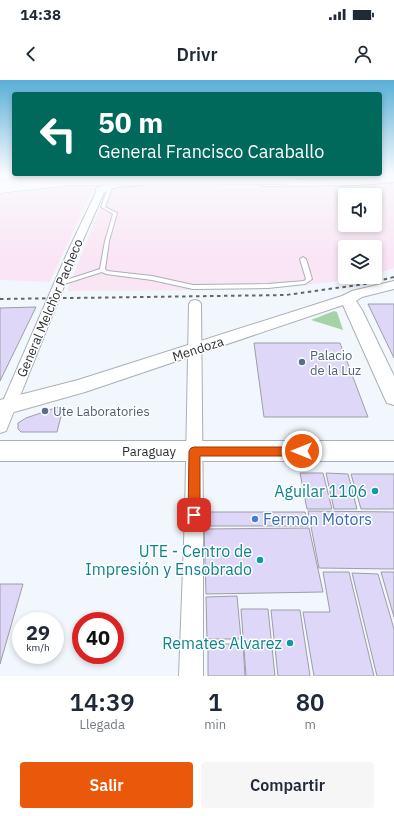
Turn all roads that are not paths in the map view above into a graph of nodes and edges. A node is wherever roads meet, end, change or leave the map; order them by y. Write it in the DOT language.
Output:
graph roads {
  1 [pos="95,203"];
  2 [pos="104,203"];
  3 [pos="303,259"];
  4 [pos="102,270"];
  5 [pos="59,284"];
  6 [pos="394,285"];
  7 [pos="394,298"];
  8 [pos="347,299"];
  9 [pos="195,304"];
  10 [pos="195,350"];
  11 [pos="394,398"];
  12 [pos="4,408"];
  13 [pos="0,426"];
  14 [pos="0,451"];
  15 [pos="194,451"];
  16 [pos="394,451"];
  17 [pos="192,676"];
  1 -- 5 [label="street, General Melchor Pacheco"];
  2 -- 4 [label="lane"];
  3 -- 4 [label="lane"];
  4 -- 5 [label="lane"];
  5 -- 12 [label="street, General Melchor Pacheco"];
  6 -- 8 [label="street, Mendoza"];
  7 -- 8 [label="street"];
  8 -- 10 [label="street, Mendoza"];
  8 -- 11 [label="street"];
  9 -- 10 [label="street"];
  10 -- 12 [label="street, Mendoza"];
  10 -- 15 [label="street"];
  12 -- 13 [label="street, General Melchor Pacheco"];
  14 -- 15 [label="street, Paraguay"];
  15 -- 16 [label="street, Paraguay"];
  15 -- 17 [label="street"];
}
